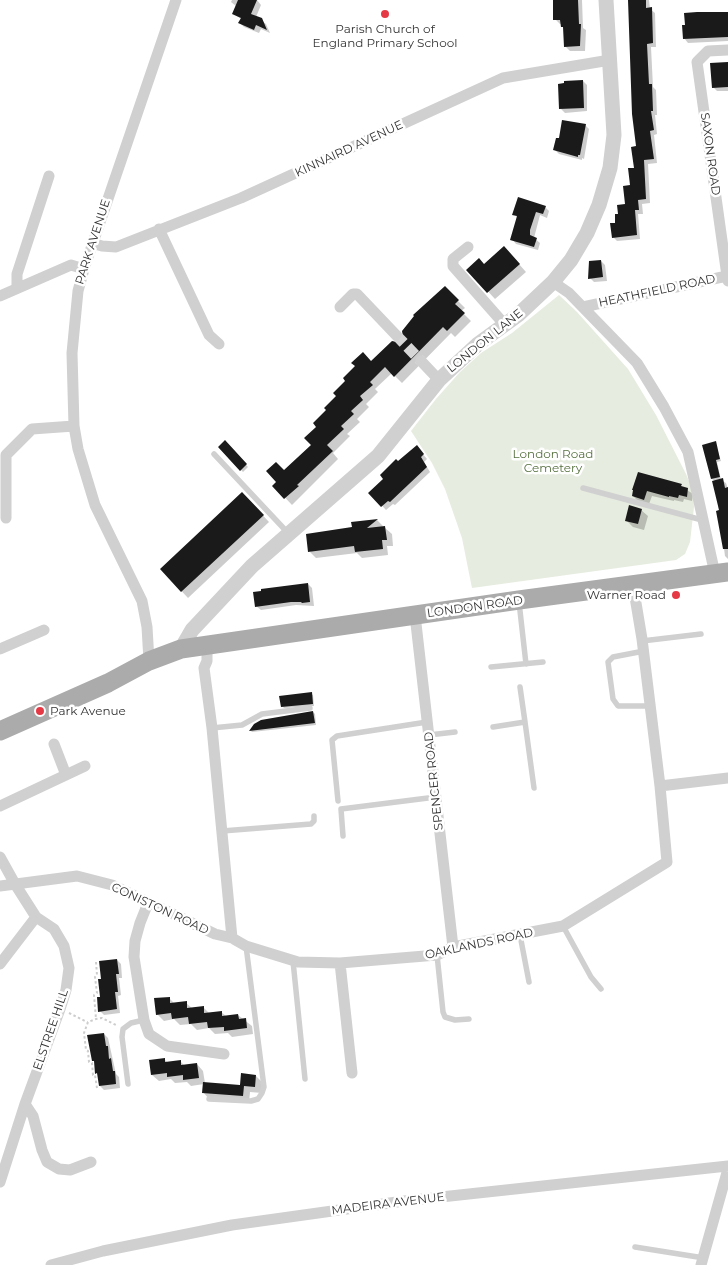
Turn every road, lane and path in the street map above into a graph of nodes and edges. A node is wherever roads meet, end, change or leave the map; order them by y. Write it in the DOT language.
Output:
graph roads {
  1 [pos="176,0"];
  2 [pos="606,0"];
  3 [pos="728,50"];
  4 [pos="610,60"];
  5 [pos="49,176"];
  6 [pos="159,230"];
  7 [pos="92,243"];
  8 [pos="468,247"];
  9 [pos="84,269"];
  10 [pos="727,278"];
  11 [pos="553,282"];
  12 [pos="17,288"];
  13 [pos="0,296"];
  14 [pos="340,307"];
  15 [pos="583,307"];
  16 [pos="505,325"];
  17 [pos="396,335"];
  18 [pos="218,344"];
  19 [pos="421,361"];
  20 [pos="439,380"];
  21 [pos="74,426"];
  22 [pos="214,454"];
  23 [pos="583,488"];
  24 [pos="6,518"];
  25 [pos="704,520"];
  26 [pos="289,534"];
  27 [pos="721,573"];
  28 [pos="633,586"];
  29 [pos="519,600"];
  30 [pos="210,611"];
  31 [pos="415,616"];
  32 [pos="44,630"];
  33 [pos="701,634"];
  34 [pos="214,645"];
  35 [pos="643,646"];
  36 [pos="0,649"];
  37 [pos="182,649"];
  38 [pos="149,661"];
  39 [pos="543,662"];
  40 [pos="526,664"];
  41 [pos="491,667"];
  42 [pos="520,687"];
  43 [pos="650,706"];
  44 [pos="310,708"];
  45 [pos="428,722"];
  46 [pos="525,722"];
  47 [pos="211,726"];
  48 [pos="493,727"];
  49 [pos="0,731"];
  50 [pos="455,732"];
  51 [pos="429,735"];
  52 [pos="54,744"];
  53 [pos="85,766"];
  54 [pos="66,775"];
  55 [pos="728,778"];
  56 [pos="660,786"];
  57 [pos="534,788"];
  58 [pos="436,797"];
  59 [pos="338,801"];
  60 [pos="0,806"];
  61 [pos="314,816"];
  62 [pos="222,831"];
  63 [pos="343,836"];
  64 [pos="0,857"];
  65 [pos="15,884"];
  66 [pos="0,886"];
  67 [pos="148,903"];
  68 [pos="36,917"];
  69 [pos="563,926"];
  70 [pos="520,935"];
  71 [pos="232,938"];
  72 [pos="246,946"];
  73 [pos="453,947"];
  74 [pos="437,955"];
  75 [pos="293,961"];
  76 [pos="96,962"];
  77 [pos="340,962"];
  78 [pos="0,964"];
  79 [pos="529,982"];
  80 [pos="601,989"];
  81 [pos="69,1013"];
  82 [pos="96,1019"];
  83 [pos="469,1019"];
  84 [pos="106,1020"];
  85 [pos="144,1020"];
  86 [pos="88,1022"];
  87 [pos="224,1054"];
  88 [pos="352,1073"];
  89 [pos="306,1079"];
  90 [pos="128,1084"];
  91 [pos="96,1088"];
  92 [pos="209,1099"];
  93 [pos="25,1104"];
  94 [pos="91,1162"];
  95 [pos="728,1167"];
  96 [pos="0,1182"];
  97 [pos="636,1247"];
  98 [pos="702,1262"];
  99 [pos="52,1265"];
  1 -- 7 [label="street, PARK AVENUE"];
  2 -- 4 [label="street, LONDON LANE"];
  3 -- 10 [label="street, SAXON ROAD"];
  4 -- 6 [label="street, KINNAIRD AVENUE"];
  4 -- 11 [label="street, LONDON LANE"];
  5 -- 12 [label="street"];
  6 -- 7 [label="street, KINNAIRD AVENUE"];
  6 -- 18 [label="street"];
  7 -- 9 [label="street, PARK AVENUE"];
  8 -- 16 [label="street"];
  9 -- 12 [label="street"];
  9 -- 21 [label="street, PARK AVENUE"];
  10 -- 15 [label="street, HEATHFIELD ROAD"];
  11 -- 15 [label="street"];
  11 -- 16 [label="street, LONDON LANE"];
  12 -- 13 [label="street"];
  14 -- 17 [label="street"];
  15 -- 25 [label="street"];
  16 -- 20 [label="street, LONDON LANE"];
  19 -- 20 [label="street"];
  20 -- 26 [label="street, LONDON LANE"];
  21 -- 24 [label="street"];
  21 -- 38 [label="street, PARK AVENUE"];
  22 -- 26 [label="lane"];
  23 -- 25 [label="lane"];
  25 -- 27 [label="street"];
  26 -- 30 [label="street, LONDON LANE"];
  27 -- 28 [label="main road, LONDON ROAD"];
  28 -- 29 [label="main road, LONDON ROAD"];
  28 -- 35 [label="street, OAKLANDS ROAD"];
  29 -- 31 [label="main road, LONDON ROAD"];
  29 -- 40 [label="lane"];
  30 -- 34 [label="street"];
  30 -- 37 [label="street, LONDON LANE"];
  31 -- 34 [label="main road, LONDON ROAD"];
  31 -- 45 [label="street, SPENCER ROAD"];
  32 -- 36 [label="street"];
  33 -- 35 [label="lane"];
  34 -- 37 [label="main road, LONDON ROAD"];
  34 -- 47 [label="street"];
  35 -- 43 [label="street, OAKLANDS ROAD"];
  35 -- 43 [label="lane"];
  37 -- 38 [label="main road, LONDON ROAD"];
  38 -- 49 [label="main road, LONDON ROAD"];
  39 -- 40 [label="lane"];
  40 -- 41 [label="lane"];
  42 -- 46 [label="lane"];
  43 -- 56 [label="street, OAKLANDS ROAD"];
  44 -- 47 [label="lane"];
  45 -- 51 [label="street, SPENCER ROAD"];
  45 -- 59 [label="lane"];
  46 -- 48 [label="lane"];
  46 -- 57 [label="lane"];
  47 -- 62 [label="street"];
  50 -- 51 [label="lane"];
  51 -- 58 [label="street, SPENCER ROAD"];
  52 -- 54 [label="street"];
  53 -- 54 [label="street"];
  54 -- 60 [label="street"];
  55 -- 56 [label="street"];
  56 -- 69 [label="street, OAKLANDS ROAD"];
  58 -- 63 [label="lane"];
  58 -- 73 [label="street, SPENCER ROAD"];
  61 -- 62 [label="lane"];
  62 -- 71 [label="street"];
  64 -- 65 [label="street, ELSTREE HILL"];
  65 -- 66 [label="street, CONISTON ROAD"];
  65 -- 67 [label="street, CONISTON ROAD"];
  65 -- 68 [label="street, ELSTREE HILL"];
  67 -- 71 [label="street, CONISTON ROAD"];
  67 -- 85 [label="street"];
  68 -- 78 [label="street"];
  68 -- 93 [label="street, ELSTREE HILL"];
  69 -- 70 [label="street, OAKLANDS ROAD"];
  69 -- 80 [label="lane"];
  70 -- 73 [label="street, OAKLANDS ROAD"];
  70 -- 79 [label="lane"];
  71 -- 72 [label="street, OAKLANDS ROAD"];
  72 -- 75 [label="street, OAKLANDS ROAD"];
  72 -- 92 [label="lane"];
  73 -- 74 [label="street, OAKLANDS ROAD"];
  74 -- 77 [label="street, OAKLANDS ROAD"];
  74 -- 83 [label="lane"];
  75 -- 77 [label="street, OAKLANDS ROAD"];
  75 -- 89 [label="lane"];
  76 -- 82 [label="path"];
  77 -- 88 [label="street"];
  81 -- 86 [label="path"];
  82 -- 84 [label="path"];
  82 -- 86 [label="path"];
  85 -- 87 [label="street"];
  85 -- 90 [label="lane"];
  86 -- 91 [label="path"];
  93 -- 94 [label="street"];
  93 -- 96 [label="street, ELSTREE HILL"];
  95 -- 98 [label="street"];
  95 -- 99 [label="street, MADEIRA AVENUE"];
  97 -- 98 [label="lane"];
}
